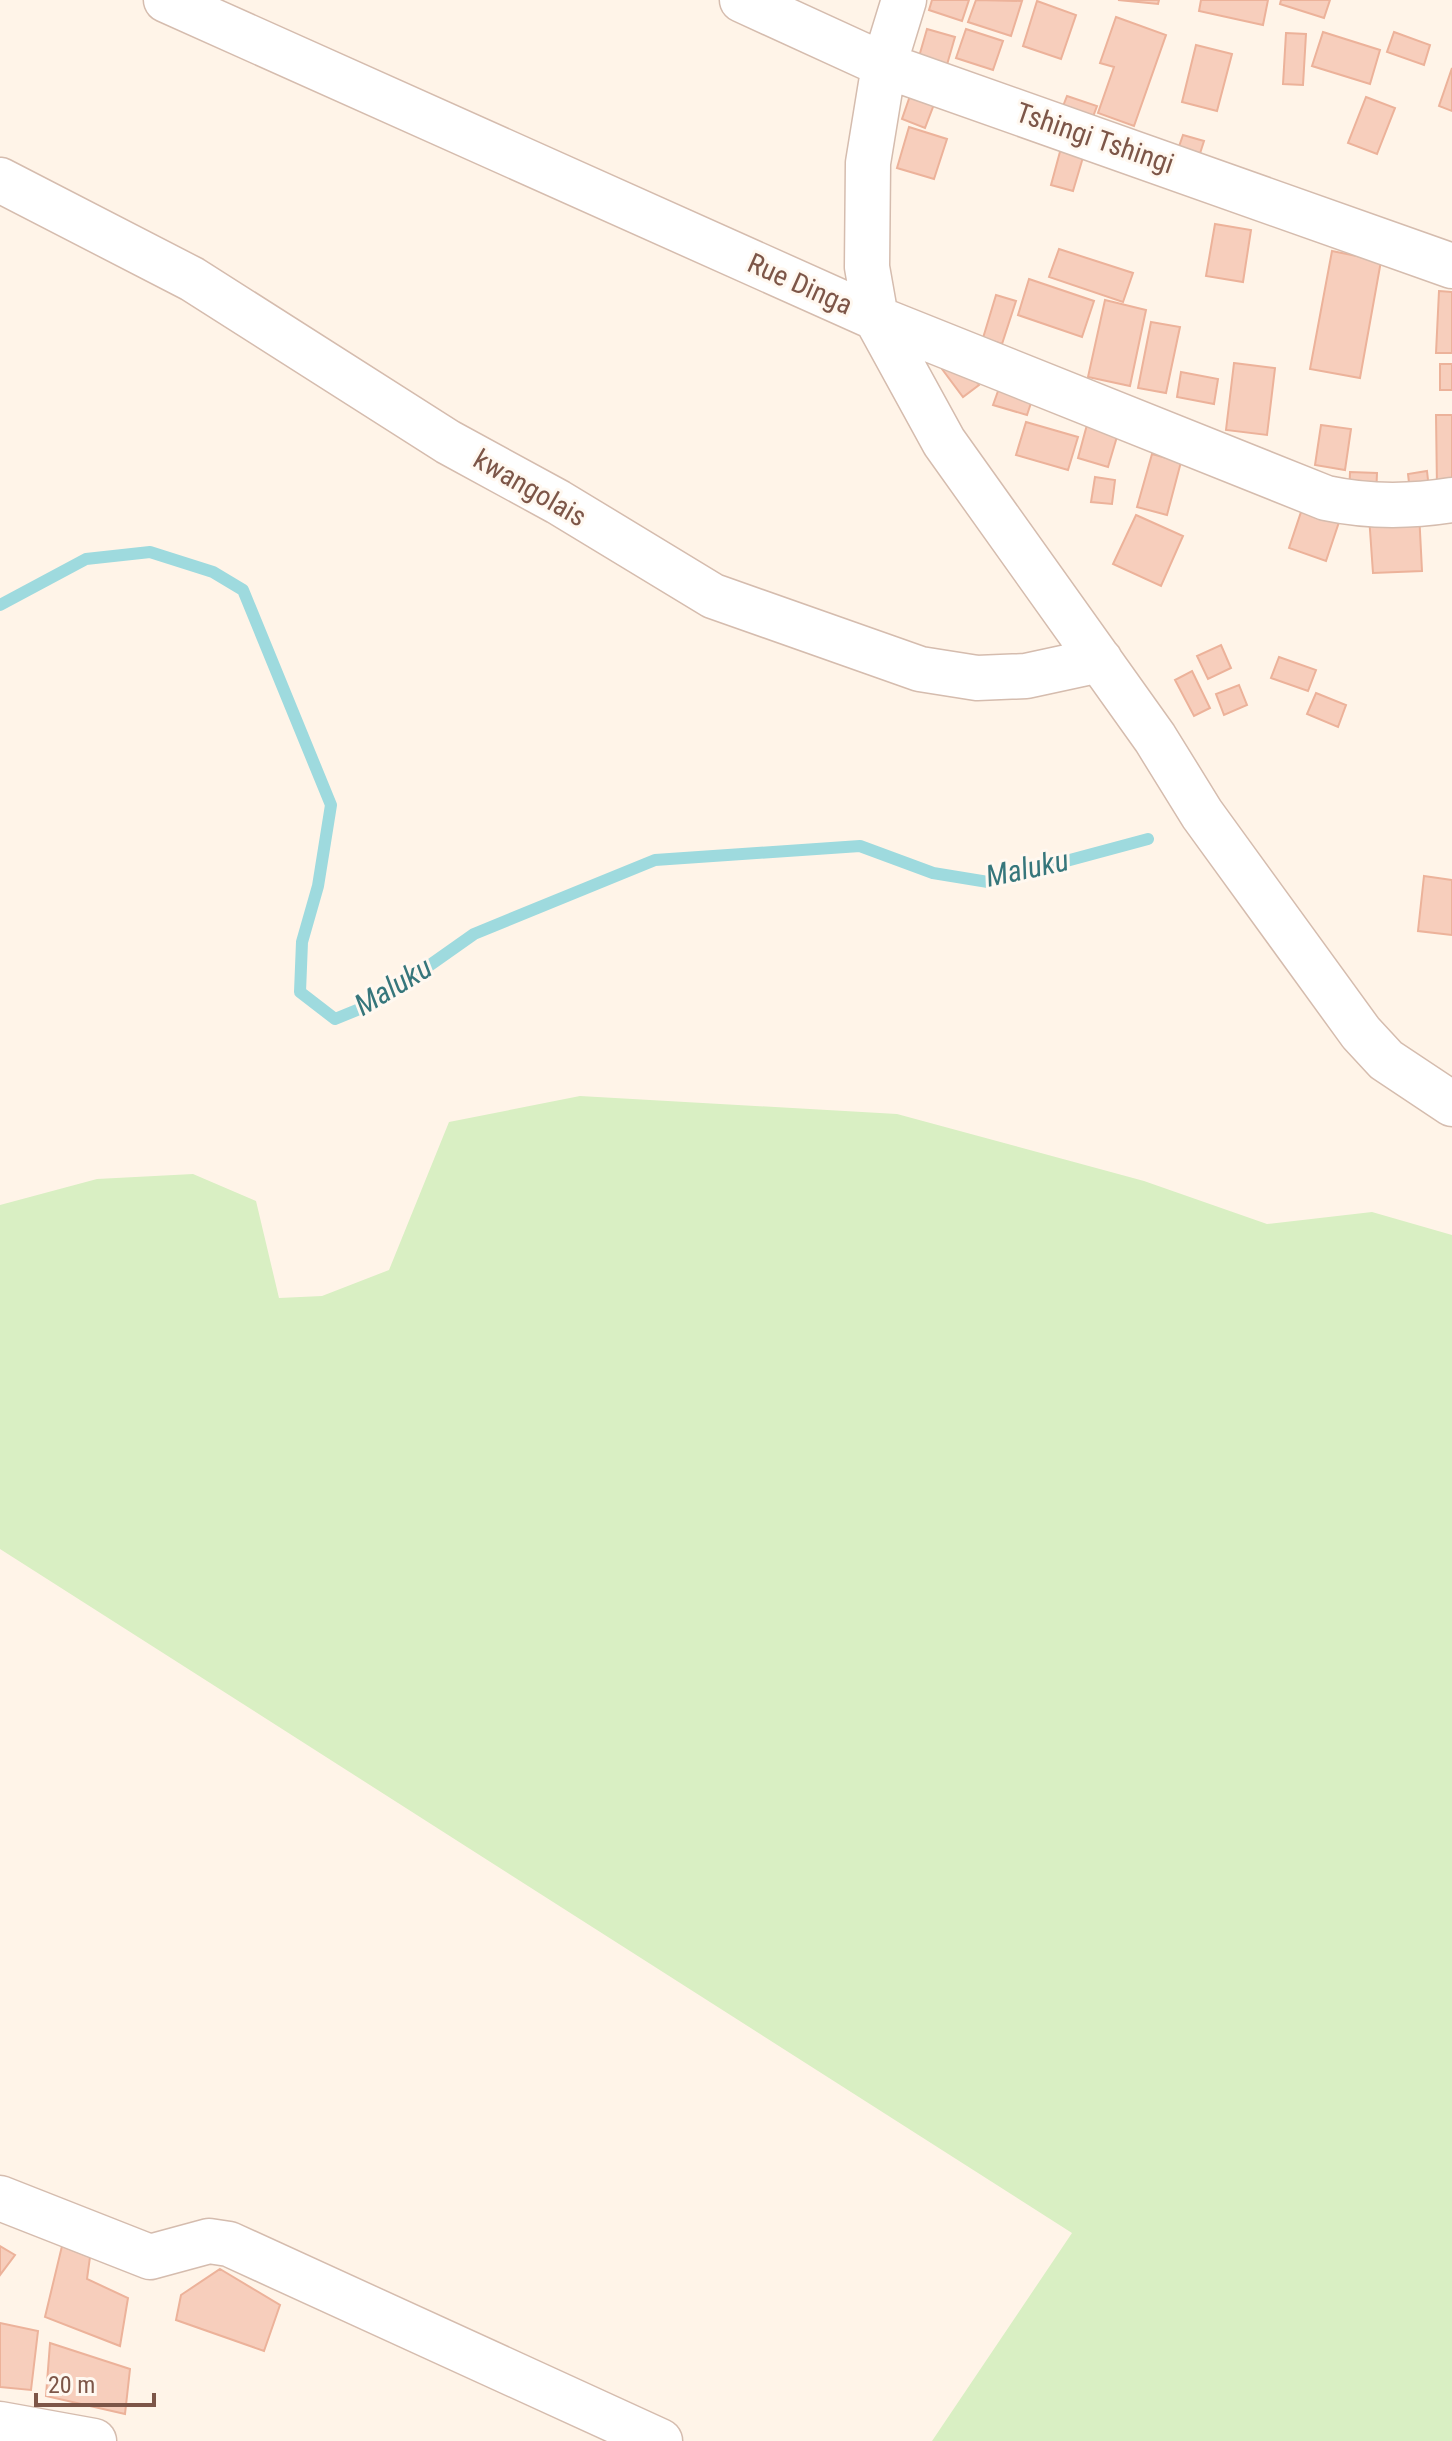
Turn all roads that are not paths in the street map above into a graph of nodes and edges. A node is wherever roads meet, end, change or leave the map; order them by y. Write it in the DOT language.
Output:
graph roads {
  1 [pos="166,0"];
  2 [pos="742,0"];
  3 [pos="904,0"];
  4 [pos="884,65"];
  5 [pos="0,180"];
  6 [pos="1452,266"];
  7 [pos="876,318"];
  8 [pos="1452,500"];
  9 [pos="1100,660"];
  10 [pos="1452,1104"];
  11 [pos="0,2198"];
  12 [pos="0,2424"];
  13 [pos="94,2441"];
  14 [pos="660,2441"];
  1 -- 7 [label="street, Rue Dinga"];
  2 -- 4 [label="street, Tshingi Tshingi"];
  3 -- 4 [label="street"];
  4 -- 6 [label="street, Tshingi Tshingi"];
  4 -- 7 [label="street"];
  5 -- 9 [label="street, kwangolais"];
  7 -- 8 [label="street, Rue Dinga"];
  7 -- 9 [label="street"];
  9 -- 10 [label="street"];
  11 -- 14 [label="street"];
  12 -- 13 [label="street"];
}
